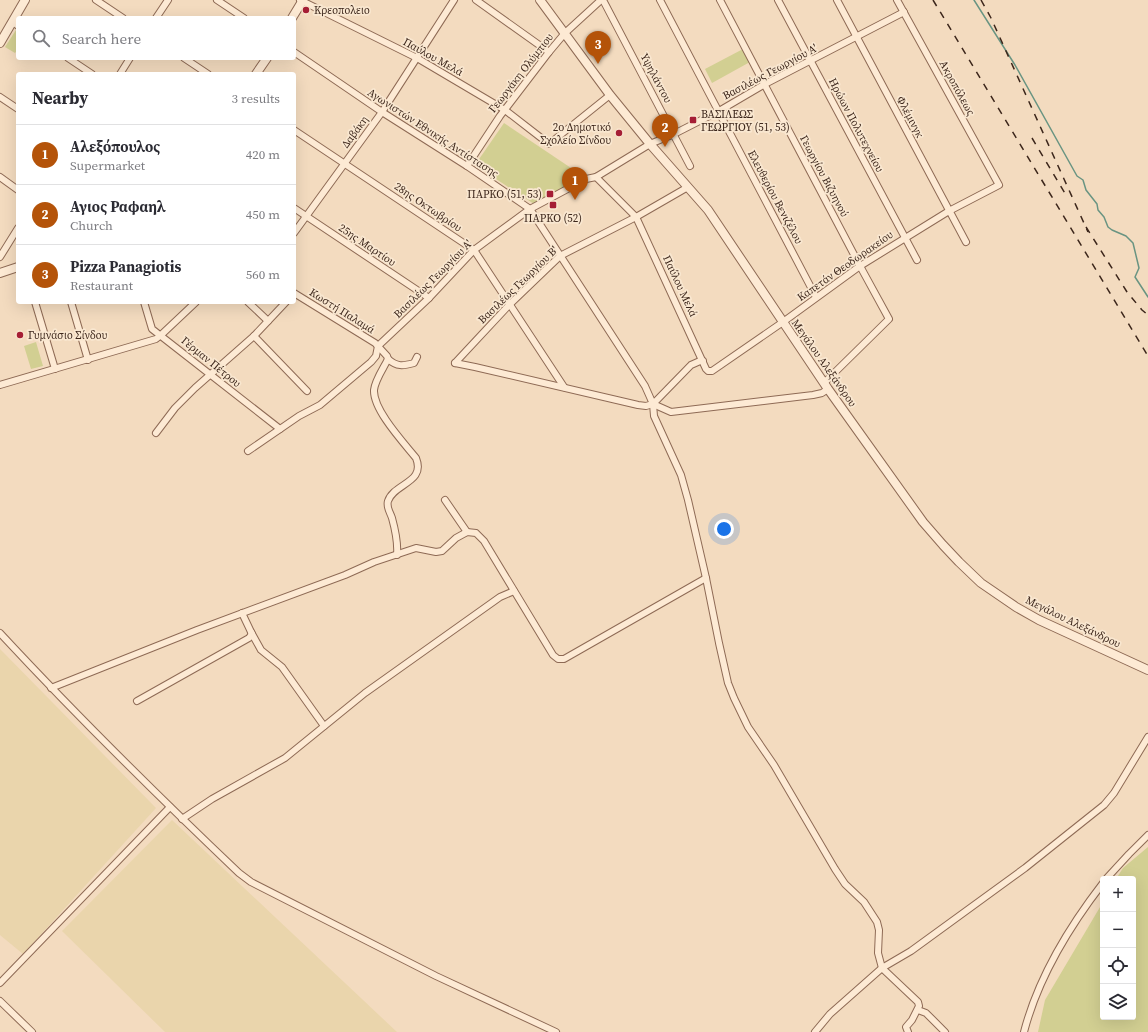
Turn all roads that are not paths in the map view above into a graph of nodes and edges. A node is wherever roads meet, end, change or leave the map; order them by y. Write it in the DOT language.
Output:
graph roads {
  1 [pos="26,0"];
  2 [pos="96,0"];
  3 [pos="168,0"];
  4 [pos="217,0"];
  5 [pos="302,0"];
  6 [pos="454,0"];
  7 [pos="476,0"];
  8 [pos="540,0"];
  9 [pos="602,0"];
  10 [pos="660,0"];
  11 [pos="720,0"];
  12 [pos="778,0"];
  13 [pos="837,0"];
  14 [pos="897,0"];
  15 [pos="904,12"];
  16 [pos="19,16"];
  17 [pos="120,16"];
  18 [pos="157,16"];
  19 [pos="241,16"];
  20 [pos="293,16"];
  21 [pos="15,24"];
  22 [pos="565,32"];
  23 [pos="857,37"];
  24 [pos="0,43"];
  25 [pos="549,52"];
  26 [pos="296,53"];
  27 [pos="417,58"];
  28 [pos="71,60"];
  29 [pos="129,60"];
  30 [pos="187,60"];
  31 [pos="266,60"];
  32 [pos="810,61"];
  33 [pos="89,72"];
  34 [pos="121,72"];
  35 [pos="205,72"];
  36 [pos="257,72"];
  37 [pos="765,84"];
  38 [pos="610,94"];
  39 [pos="0,97"];
  40 [pos="16,108"];
  41 [pos="505,110"];
  42 [pos="719,111"];
  43 [pos="382,112"];
  44 [pos="296,131"];
  45 [pos="674,134"];
  46 [pos="650,144"];
  47 [pos="345,163"];
  48 [pos="467,166"];
  49 [pos="690,166"];
  50 [pos="0,177"];
  51 [pos="596,177"];
  52 [pos="999,185"];
  53 [pos="688,187"];
  54 [pos="16,189"];
  55 [pos="296,209"];
  56 [pos="530,209"];
  57 [pos="949,211"];
  58 [pos="307,216"];
  59 [pos="636,217"];
  60 [pos="16,231"];
  61 [pos="296,231"];
  62 [pos="904,237"];
  63 [pos="966,242"];
  64 [pos="474,250"];
  65 [pos="560,256"];
  66 [pos="0,257"];
  67 [pos="917,260"];
  68 [pos="860,266"];
  69 [pos="16,268"];
  70 [pos="0,273"];
  71 [pos="296,294"];
  72 [pos="816,297"];
  73 [pos="429,298"];
  74 [pos="36,304"];
  75 [pos="71,304"];
  76 [pos="145,304"];
  77 [pos="194,304"];
  78 [pos="250,304"];
  79 [pos="284,304"];
  80 [pos="510,304"];
  81 [pos="268,321"];
  82 [pos="783,322"];
  83 [pos="161,335"];
  84 [pos="254,336"];
  85 [pos="378,346"];
  86 [pos="417,357"];
  87 [pos="388,359"];
  88 [pos="88,360"];
  89 [pos="703,362"];
  90 [pos="55,369"];
  91 [pos="708,372"];
  92 [pos="211,375"];
  93 [pos="0,385"];
  94 [pos="826,386"];
  95 [pos="564,387"];
  96 [pos="307,391"];
  97 [pos="653,404"];
  98 [pos="280,429"];
  99 [pos="156,433"];
  100 [pos="248,451"];
  101 [pos="445,500"];
  102 [pos="467,532"];
  103 [pos="397,555"];
  104 [pos="706,578"];
  105 [pos="514,591"];
  106 [pos="242,613"];
  107 [pos="251,632"];
  108 [pos="0,633"];
  109 [pos="1148,670"];
  110 [pos="51,688"];
  111 [pos="137,701"];
  112 [pos="324,726"];
  113 [pos="1148,737"];
  114 [pos="170,807"];
  115 [pos="182,819"];
  116 [pos="1148,835"];
  117 [pos="1109,876"];
  118 [pos="1100,887"];
  119 [pos="882,968"];
  120 [pos="0,983"];
  121 [pos="0,1001"];
  122 [pos="918,1010"];
  123 [pos="32,1032"];
  124 [pos="556,1032"];
  125 [pos="815,1032"];
  126 [pos="908,1032"];
  127 [pos="945,1032"];
  128 [pos="1024,1032"];
  1 -- 16 [label="street"];
  2 -- 17 [label="street"];
  3 -- 18 [label="street"];
  4 -- 19 [label="street"];
  5 -- 20 [label="street"];
  5 -- 27 [label="street, Παύλου Μελά"];
  6 -- 27 [label="street, Δαβάκη"];
  7 -- 25 [label="street"];
  8 -- 22 [label="street, Μεγάλου Αλεξάνδρου"];
  9 -- 22 [label="street, Γεωργάκη Ολύμπιου"];
  9 -- 45 [label="street, Υψηλάντου"];
  10 -- 42 [label="street, Ελευθερίου Βενιζέλου"];
  11 -- 37 [label="street, Γεωργίου Βιζυηνού"];
  12 -- 32 [label="street, Ηρώων Πολυτεχνείου"];
  13 -- 23 [label="street, Φλέμινγκ"];
  14 -- 15 [label="street, Ακροπόλεως"];
  15 -- 23 [label="street, Βασιλέως Γεωργίου Α'"];
  15 -- 52 [label="street, Ακροπόλεως"];
  21 -- 24 [label="street"];
  22 -- 25 [label="street, Γεωργάκη Ολύμπιου"];
  22 -- 38 [label="street, Μεγάλου Αλεξάνδρου"];
  23 -- 32 [label="street, Βασιλέως Γεωργίου Α'"];
  23 -- 57 [label="street, Φλέμινγκ"];
  25 -- 41 [label="street, Γεωργάκη Ολύμπιου"];
  26 -- 43 [label="street, Αγωνιστών Εθνικής Αντίστασης"];
  27 -- 41 [label="street, Παύλου Μελά"];
  27 -- 43 [label="street, Δαβάκη"];
  28 -- 33 [label="street"];
  29 -- 34 [label="street"];
  30 -- 35 [label="street"];
  31 -- 36 [label="street"];
  32 -- 37 [label="street, Βασιλέως Γεωργίου Α'"];
  32 -- 62 [label="street, Ηρώων Πολυτεχνείου"];
  37 -- 42 [label="street, Βασιλέως Γεωργίου Α'"];
  37 -- 68 [label="street, Γεωργίου Βιζυηνού"];
  38 -- 41 [label="street, Παύλου Μελά"];
  38 -- 46 [label="street, Μεγάλου Αλεξάνδρου"];
  39 -- 40 [label="street"];
  41 -- 48 [label="street, Γεωργάκη Ολύμπιου"];
  42 -- 45 [label="street, Βασιλέως Γεωργίου Α'"];
  42 -- 72 [label="street, Ελευθερίου Βενιζέλου"];
  43 -- 47 [label="street, Δαβάκη"];
  43 -- 48 [label="street, Αγωνιστών Εθνικής Αντίστασης"];
  44 -- 47 [label="street, 28ης Οκτωβρίου"];
  45 -- 46 [label="street, Βασιλέως Γεωργίου Α'"];
  45 -- 49 [label="street, Υψηλάντου"];
  46 -- 51 [label="street, Βασιλέως Γεωργίου Α'"];
  46 -- 53 [label="street, Μεγάλου Αλεξάνδρου"];
  47 -- 58 [label="street, Δαβάκη"];
  47 -- 64 [label="street, 28ης Οκτωβρίου"];
  48 -- 56 [label="street, Αγωνιστών Εθνικής Αντίστασης"];
  50 -- 54 [label="street"];
  51 -- 56 [label="street, Βασιλέως Γεωργίου Α'"];
  51 -- 59 [label="street, Παύλου Μελά"];
  52 -- 57 [label="street, Καπετάν Θεοδωρακείου"];
  53 -- 59 [label="street, Βασιλέως Γεωργίου Β'"];
  53 -- 82 [label="street, Μεγάλου Αλεξάνδρου"];
  55 -- 58 [label="street, 25ης Μαρτίου"];
  56 -- 64 [label="street, Βασιλέως Γεωργίου Α'"];
  56 -- 65 [label="street, Αγωνιστών Εθνικής Αντίστασης"];
  57 -- 62 [label="street, Καπετάν Θεοδωρακείου"];
  57 -- 63 [label="street, Φλέμινγκ"];
  58 -- 61 [label="street, Δαβάκη"];
  58 -- 73 [label="street, 25ης Μαρτίου"];
  59 -- 65 [label="street, Βασιλέως Γεωργίου Β'"];
  59 -- 89 [label="street, Παύλου Μελά"];
  60 -- 66 [label="street"];
  62 -- 67 [label="street, Ηρώων Πολυτεχνείου"];
  62 -- 68 [label="street, Καπετάν Θεοδωρακείου"];
  64 -- 73 [label="street, Βασιλέως Γεωργίου Α'"];
  64 -- 80 [label="street, 28ης Οκτωβρίου"];
  65 -- 80 [label="street, Βασιλέως Γεωργίου Β'"];
  65 -- 97 [label="street, Αγωνιστών Εθνικής Αντίστασης"];
  68 -- 72 [label="street, Καπετάν Θεοδωρακείου"];
  68 -- 94 [label="street, Γεωργίου Βιζυηνού"];
  69 -- 70 [label="street"];
  71 -- 85 [label="street, Κωστή Παλαμά"];
  72 -- 82 [label="street, Καπετάν Θεοδωρακείου"];
  73 -- 85 [label="street, Βασιλέως Γεωργίου Α'"];
  74 -- 90 [label="street"];
  75 -- 88 [label="street"];
  76 -- 83 [label="street, Γέρμαν Πέτρου"];
  77 -- 83 [label="street"];
  78 -- 81 [label="street"];
  79 -- 81 [label="street"];
  80 -- 95 [label="street, 28ης Οκτωβρίου"];
  80 -- 95 [label="street, Βασιλέως Γεωργίου Β'"];
  81 -- 84 [label="street"];
  82 -- 91 [label="street, Καπετάν Θεοδωρακείου"];
  82 -- 94 [label="street, Μεγάλου Αλεξάνδρου"];
  83 -- 88 [label="street"];
  83 -- 92 [label="street, Γέρμαν Πέτρου"];
  84 -- 92 [label="street"];
  84 -- 96 [label="street"];
  85 -- 87 [label="street, Κωστή Παλαμά"];
  85 -- 98 [label="street"];
  86 -- 87 [label="street"];
  87 -- 103 [label="street"];
  88 -- 90 [label="street"];
  89 -- 91 [label="street, Παύλου Μελά"];
  89 -- 97 [label="street"];
  90 -- 93 [label="street"];
  92 -- 98 [label="street, Γέρμαν Πέτρου"];
  92 -- 99 [label="street"];
  94 -- 97 [label="street"];
  94 -- 109 [label="street, Μεγάλου Αλεξάνδρου"];
  95 -- 97 [label="street"];
  97 -- 104 [label="street, Αγωνιστών Εθνικής Αντίστασης"];
  98 -- 100 [label="street"];
  101 -- 102 [label="street"];
  102 -- 103 [label="street"];
  102 -- 105 [label="street"];
  103 -- 106 [label="street"];
  104 -- 105 [label="street"];
  104 -- 119 [label="street, Αγωνιστών Εθνικής Αντίστασης"];
  105 -- 112 [label="street"];
  106 -- 107 [label="street"];
  106 -- 110 [label="street"];
  107 -- 111 [label="street"];
  107 -- 112 [label="street"];
  108 -- 110 [label="street"];
  110 -- 114 [label="street"];
  112 -- 115 [label="street"];
  113 -- 119 [label="street"];
  114 -- 115 [label="street"];
  114 -- 120 [label="street"];
  115 -- 124 [label="street"];
  116 -- 117 [label="street"];
  118 -- 128 [label="street"];
  119 -- 122 [label="street"];
  119 -- 125 [label="street"];
  121 -- 123 [label="street"];
  122 -- 126 [label="street"];
  122 -- 127 [label="street"];
}
